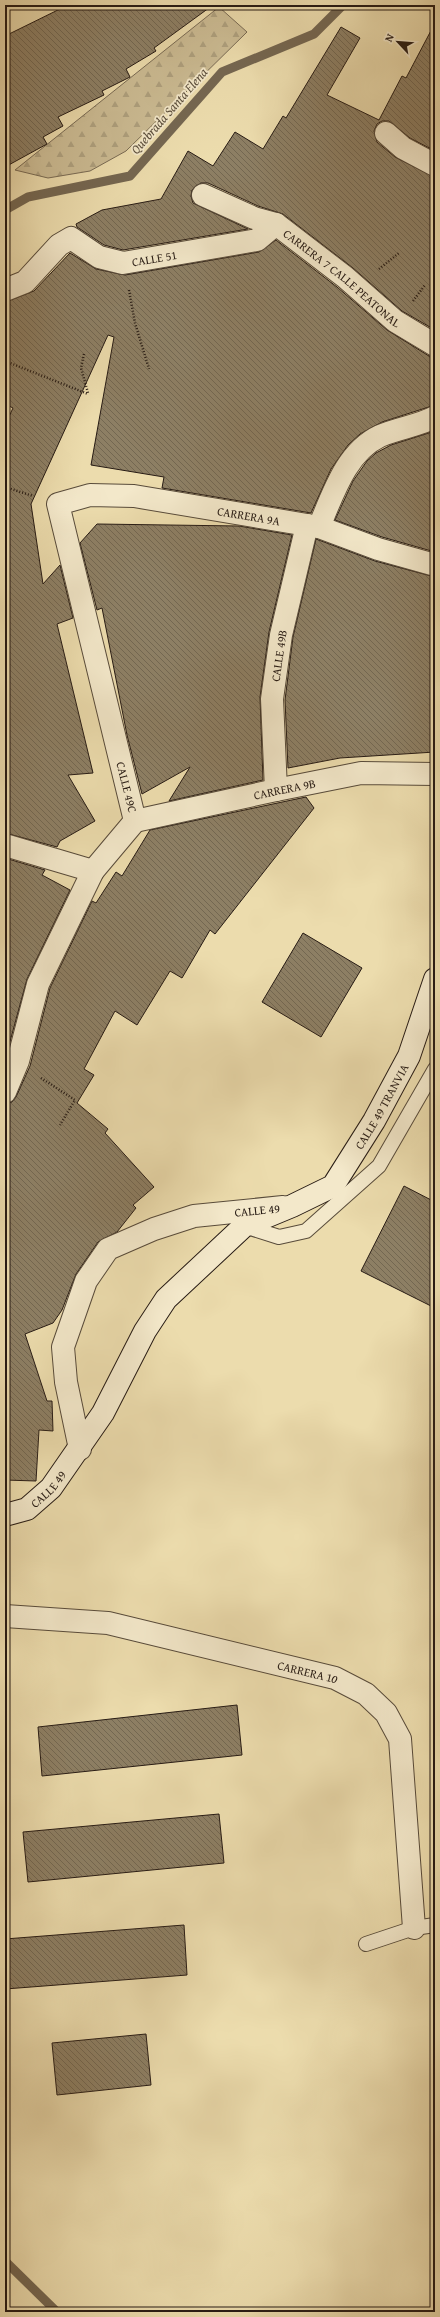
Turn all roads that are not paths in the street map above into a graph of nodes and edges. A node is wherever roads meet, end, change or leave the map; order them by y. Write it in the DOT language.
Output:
graph roads {
  1 [pos="386,133"];
  2 [pos="435,165"];
  3 [pos="203,195"];
  4 [pos="276,224"];
  5 [pos="5,290"];
  6 [pos="435,345"];
  7 [pos="435,417"];
  8 [pos="58,504"];
  9 [pos="313,526"];
  10 [pos="435,565"];
  11 [pos="435,774"];
  12 [pos="276,790"];
  13 [pos="135,821"];
  14 [pos="5,845"];
  15 [pos="93,871"];
  16 [pos="435,979"];
  17 [pos="435,1070"];
  18 [pos="5,1092"];
  19 [pos="292,1206"];
  20 [pos="244,1226"];
  21 [pos="80,1449"];
  22 [pos="5,1515"];
  23 [pos="5,1616"];
  24 [pos="435,1925"];
  25 [pos="414,1928"];
  26 [pos="366,1944"];
  1 -- 2 [label="street"];
  3 -- 4 [label="street, CARRERA 7 CALLE PEATONAL"];
  4 -- 5 [label="street, CALLE 51"];
  4 -- 6 [label="street, CARRERA 7 CALLE PEATONAL"];
  7 -- 9 [label="street, CALLE 49B"];
  8 -- 9 [label="street, CARRERA 9A"];
  8 -- 13 [label="street, CALLE 49C"];
  9 -- 10 [label="street, CARRERA 9A"];
  9 -- 12 [label="street, CALLE 49B"];
  11 -- 12 [label="street, CARRERA 9B"];
  12 -- 13 [label="street, CARRERA 9B"];
  13 -- 15 [label="street, CALLE 49C"];
  14 -- 15 [label="street"];
  15 -- 18 [label="street, CALLE 49C"];
  16 -- 19 [label="street, CALLE 49 TRANVIA"];
  17 -- 20 [label="lane"];
  19 -- 20 [label="street, CALLE 49"];
  19 -- 21 [label="street, CALLE 49"];
  20 -- 21 [label="street, CALLE 49"];
  21 -- 22 [label="street, CALLE 49"];
  23 -- 25 [label="street, CARRERA 10"];
  24 -- 25 [label="lane"];
  25 -- 26 [label="lane"];
}
